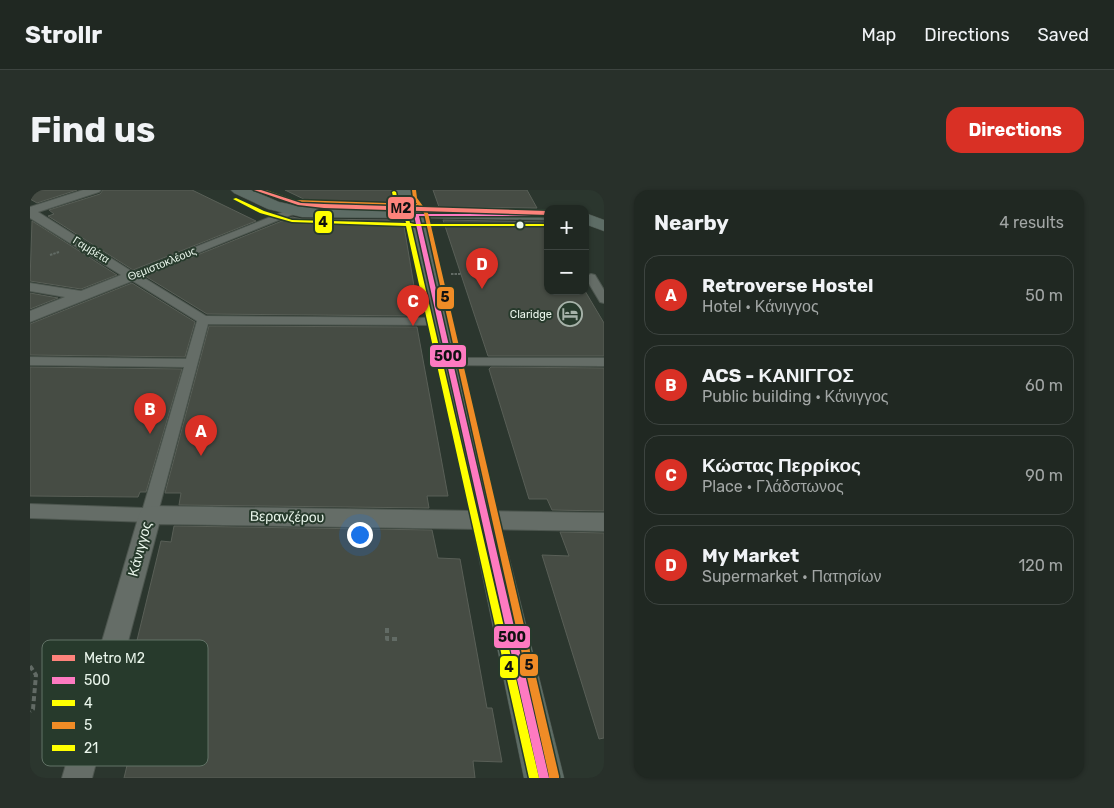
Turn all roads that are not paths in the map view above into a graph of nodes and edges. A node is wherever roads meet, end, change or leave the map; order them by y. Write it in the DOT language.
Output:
graph roads {
  1 [pos="95,190"];
  2 [pos="239,190"];
  3 [pos="404,190"];
  4 [pos="422,190"];
  5 [pos="293,211"];
  6 [pos="30,212"];
  7 [pos="416,214"];
  8 [pos="544,215"];
  9 [pos="589,220"];
  10 [pos="604,226"];
  11 [pos="132,276"];
  12 [pos="590,277"];
  13 [pos="30,287"];
  14 [pos="83,296"];
  15 [pos="604,300"];
  16 [pos="30,317"];
  17 [pos="203,320"];
  18 [pos="440,322"];
  19 [pos="30,361"];
  20 [pos="450,362"];
  21 [pos="604,362"];
  22 [pos="191,363"];
  23 [pos="30,511"];
  24 [pos="150,515"];
  25 [pos="485,520"];
  26 [pos="604,522"];
  27 [pos="115,640"];
  28 [pos="544,778"];
  1 -- 6 [label="street"];
  2 -- 5 [label="main road"];
  3 -- 7 [label="main road"];
  4 -- 7 [label="main road"];
  5 -- 7 [label="main road"];
  5 -- 11 [label="street, Θεμιστοκλέους"];
  6 -- 11 [label="street, Γαμβέτα"];
  7 -- 8 [label="main road"];
  7 -- 18 [label="main road"];
  9 -- 10 [label="main road"];
  11 -- 14 [label="street, Θεμιστοκλέους"];
  11 -- 17 [label="street, Γαμβέτα"];
  12 -- 15 [label="street"];
  13 -- 14 [label="street"];
  14 -- 16 [label="street, Θεμιστοκλέους"];
  17 -- 18 [label="street"];
  17 -- 22 [label="street, Κάνιγγος"];
  18 -- 20 [label="main road"];
  19 -- 22 [label="street"];
  20 -- 21 [label="street"];
  20 -- 25 [label="main road"];
  22 -- 24 [label="street, Κάνιγγος"];
  23 -- 24 [label="street, Βερανζέρου"];
  24 -- 25 [label="street, Βερανζέρου"];
  24 -- 27 [label="street, Κάνιγγος"];
  25 -- 26 [label="street, Βερανζέρου"];
  25 -- 28 [label="main road"];
}
